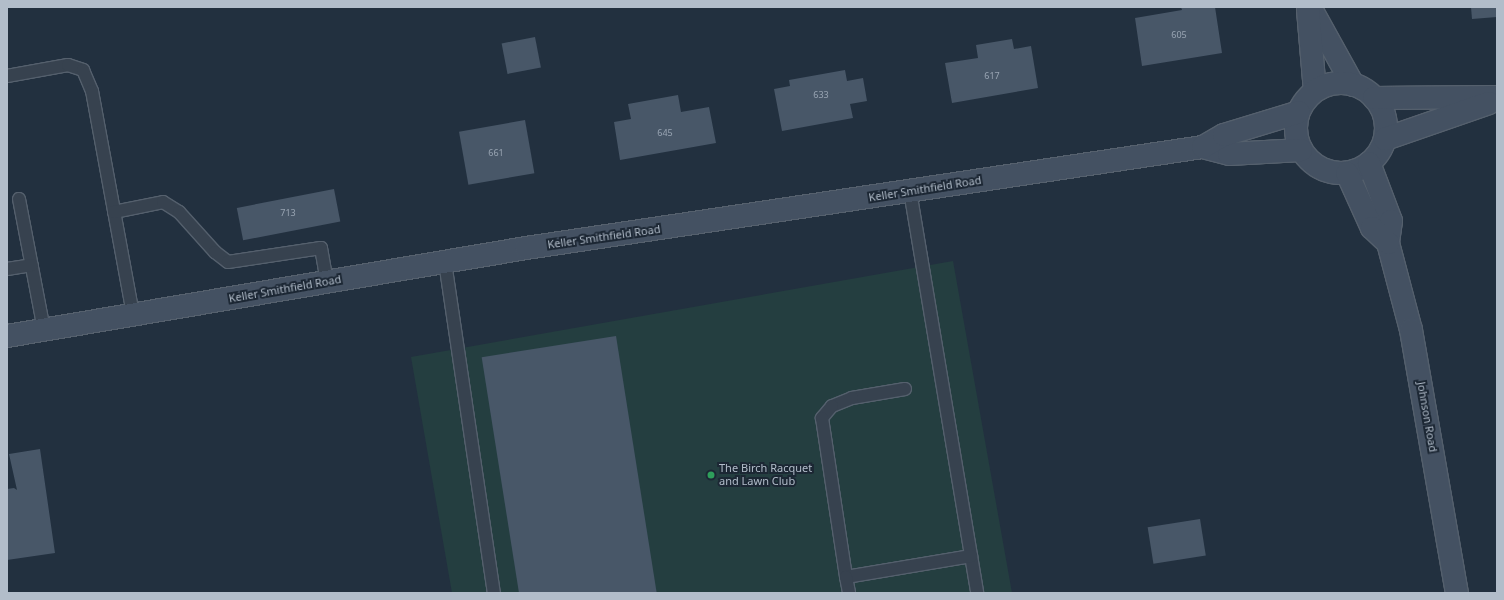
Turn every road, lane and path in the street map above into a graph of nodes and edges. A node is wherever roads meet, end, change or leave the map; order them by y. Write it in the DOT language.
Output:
graph roads {
  1 [pos="1309,7"];
  2 [pos="7,76"];
  3 [pos="1353,85"];
  4 [pos="1315,91"];
  5 [pos="1497,97"];
  6 [pos="1374,98"];
  7 [pos="1497,101"];
  8 [pos="1299,112"];
  9 [pos="1384,139"];
  10 [pos="1203,147"];
  11 [pos="1301,150"];
  12 [pos="1369,163"];
  13 [pos="1347,173"];
  14 [pos="910,191"];
  15 [pos="19,199"];
  16 [pos="114,212"];
  17 [pos="1388,242"];
  18 [pos="445,262"];
  19 [pos="32,265"];
  20 [pos="7,269"];
  21 [pos="327,282"];
  22 [pos="133,315"];
  23 [pos="44,330"];
  24 [pos="7,336"];
  25 [pos="905,389"];
  26 [pos="971,556"];
  27 [pos="846,577"];
  28 [pos="494,593"];
  29 [pos="849,593"];
  30 [pos="977,593"];
  31 [pos="1457,593"];
  1 -- 3 [label="main road"];
  1 -- 4 [label="main road"];
  2 -- 16 [label="lane"];
  3 -- 4 [label="main road"];
  3 -- 6 [label="main road"];
  4 -- 8 [label="main road"];
  5 -- 6 [label="main road"];
  6 -- 9 [label="main road"];
  7 -- 9 [label="main road"];
  8 -- 10 [label="main road"];
  8 -- 11 [label="main road"];
  9 -- 12 [label="main road"];
  10 -- 11 [label="main road"];
  10 -- 14 [label="main road, Keller Smithfield Road"];
  11 -- 13 [label="main road"];
  12 -- 13 [label="main road"];
  12 -- 17 [label="main road, Johnson Road"];
  13 -- 17 [label="main road"];
  14 -- 18 [label="main road, Keller Smithfield Road"];
  14 -- 26 [label="lane"];
  15 -- 19 [label="lane"];
  16 -- 21 [label="lane"];
  16 -- 22 [label="lane"];
  17 -- 31 [label="main road, Johnson Road"];
  18 -- 21 [label="main road, Keller Smithfield Road"];
  18 -- 28 [label="lane"];
  19 -- 20 [label="lane"];
  19 -- 23 [label="lane"];
  21 -- 22 [label="main road, Keller Smithfield Road"];
  22 -- 23 [label="main road, Keller Smithfield Road"];
  23 -- 24 [label="main road, Keller Smithfield Road"];
  25 -- 27 [label="lane"];
  26 -- 27 [label="lane"];
  26 -- 30 [label="lane"];
  27 -- 29 [label="lane"];
}
